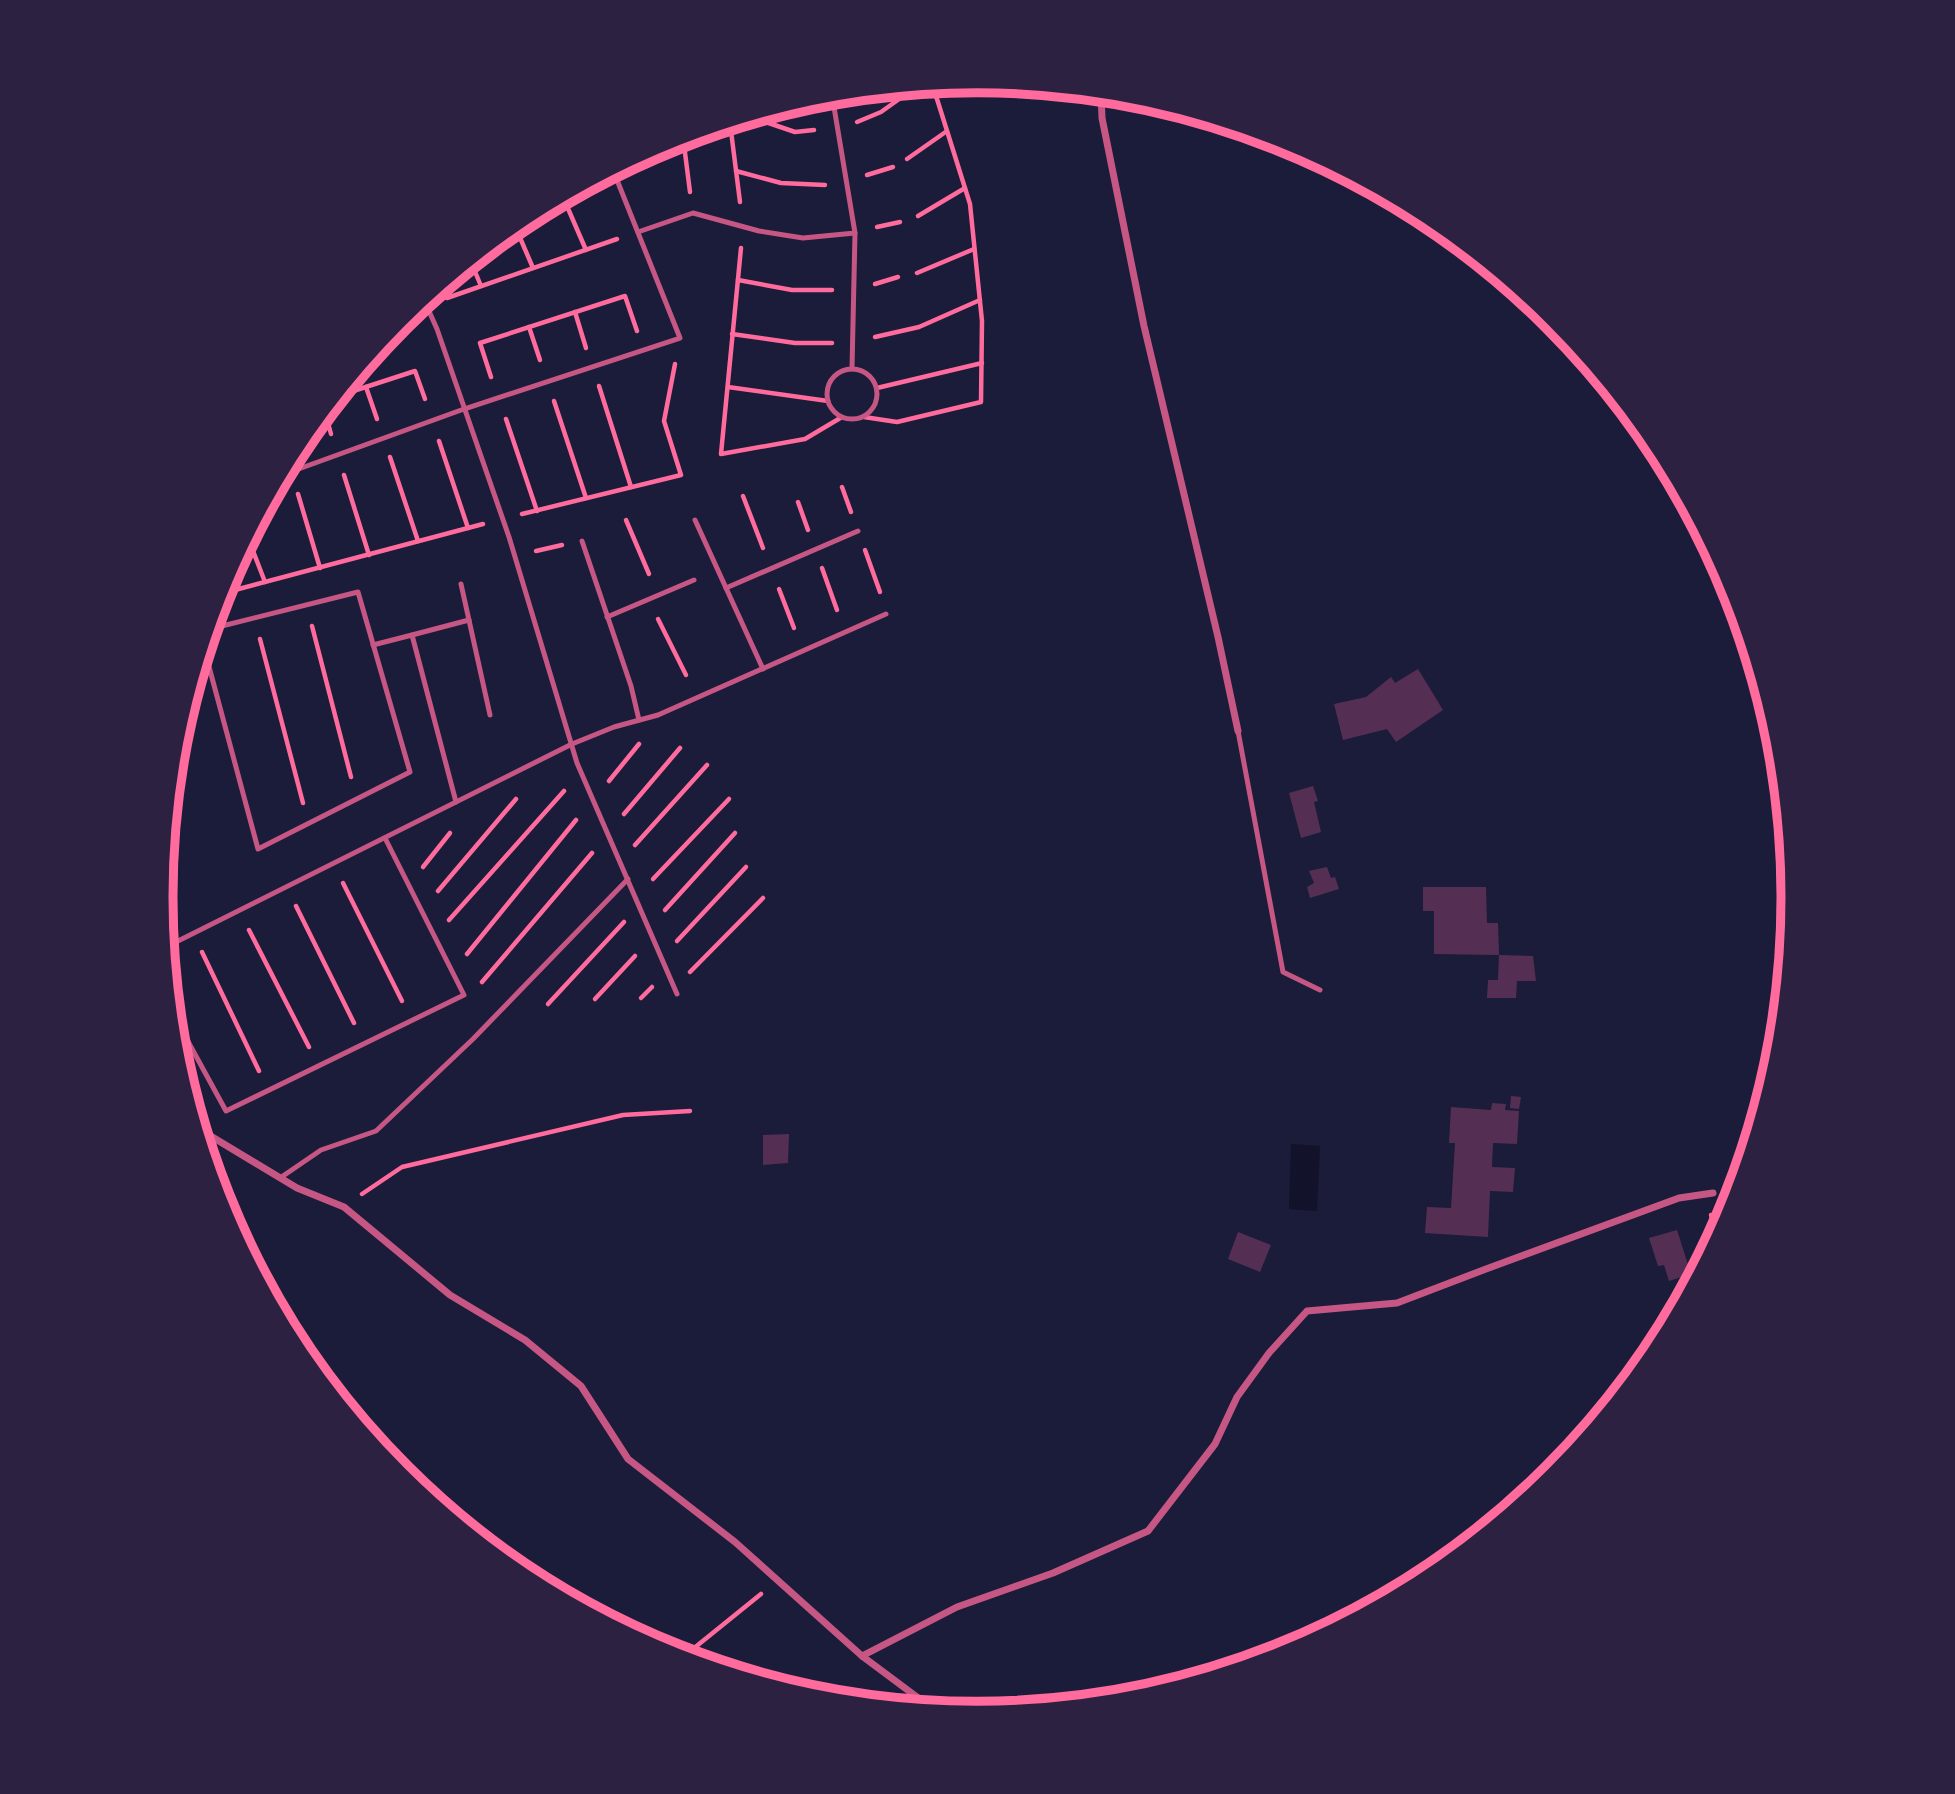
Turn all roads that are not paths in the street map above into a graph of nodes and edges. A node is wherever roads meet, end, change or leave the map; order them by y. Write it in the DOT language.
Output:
graph roads {
  1 [pos="1101,103"];
  2 [pos="834,106"];
  3 [pos="617,179"];
  4 [pos="638,232"];
  5 [pos="855,233"];
  6 [pos="428,310"];
  7 [pos="852,369"];
  8 [pos="464,409"];
  9 [pos="297,469"];
  10 [pos="695,520"];
  11 [pos="858,531"];
  12 [pos="582,541"];
  13 [pos="695,580"];
  14 [pos="461,584"];
  15 [pos="726,588"];
  16 [pos="886,614"];
  17 [pos="607,617"];
  18 [pos="468,620"];
  19 [pos="220,626"];
  20 [pos="411,635"];
  21 [pos="373,645"];
  22 [pos="208,664"];
  23 [pos="762,669"];
  24 [pos="490,715"];
  25 [pos="639,720"];
  26 [pos="1238,731"];
  27 [pos="572,744"];
  28 [pos="456,802"];
  29 [pos="385,838"];
  30 [pos="628,879"];
  31 [pos="175,943"];
  32 [pos="1320,990"];
  33 [pos="676,991"];
  34 [pos="186,1038"];
  35 [pos="210,1136"];
  36 [pos="280,1178"];
  37 [pos="1713,1193"];
  38 [pos="862,1656"];
  39 [pos="920,1699"];
  1 -- 26 [label="street"];
  2 -- 5 [label="lane"];
  3 -- 4 [label="lane"];
  4 -- 5 [label="lane"];
  4 -- 8 [label="lane"];
  5 -- 7 [label="lane"];
  6 -- 8 [label="lane"];
  7 -- 7 [label="lane"];
  8 -- 9 [label="lane"];
  8 -- 27 [label="lane"];
  10 -- 15 [label="lane"];
  11 -- 15 [label="lane"];
  12 -- 17 [label="lane"];
  13 -- 17 [label="lane"];
  14 -- 18 [label="lane"];
  15 -- 23 [label="lane"];
  16 -- 23 [label="lane"];
  17 -- 25 [label="lane"];
  18 -- 20 [label="lane"];
  18 -- 24 [label="lane"];
  19 -- 21 [label="lane"];
  20 -- 21 [label="lane"];
  20 -- 28 [label="lane"];
  21 -- 22 [label="lane"];
  23 -- 25 [label="lane"];
  25 -- 27 [label="lane"];
  26 -- 32 [label="lane"];
  27 -- 28 [label="lane"];
  27 -- 30 [label="lane"];
  28 -- 29 [label="lane"];
  29 -- 31 [label="lane"];
  29 -- 34 [label="lane"];
  30 -- 33 [label="lane"];
  30 -- 36 [label="lane"];
  35 -- 36 [label="street"];
  36 -- 38 [label="street"];
  37 -- 38 [label="street"];
  38 -- 39 [label="street"];
}
